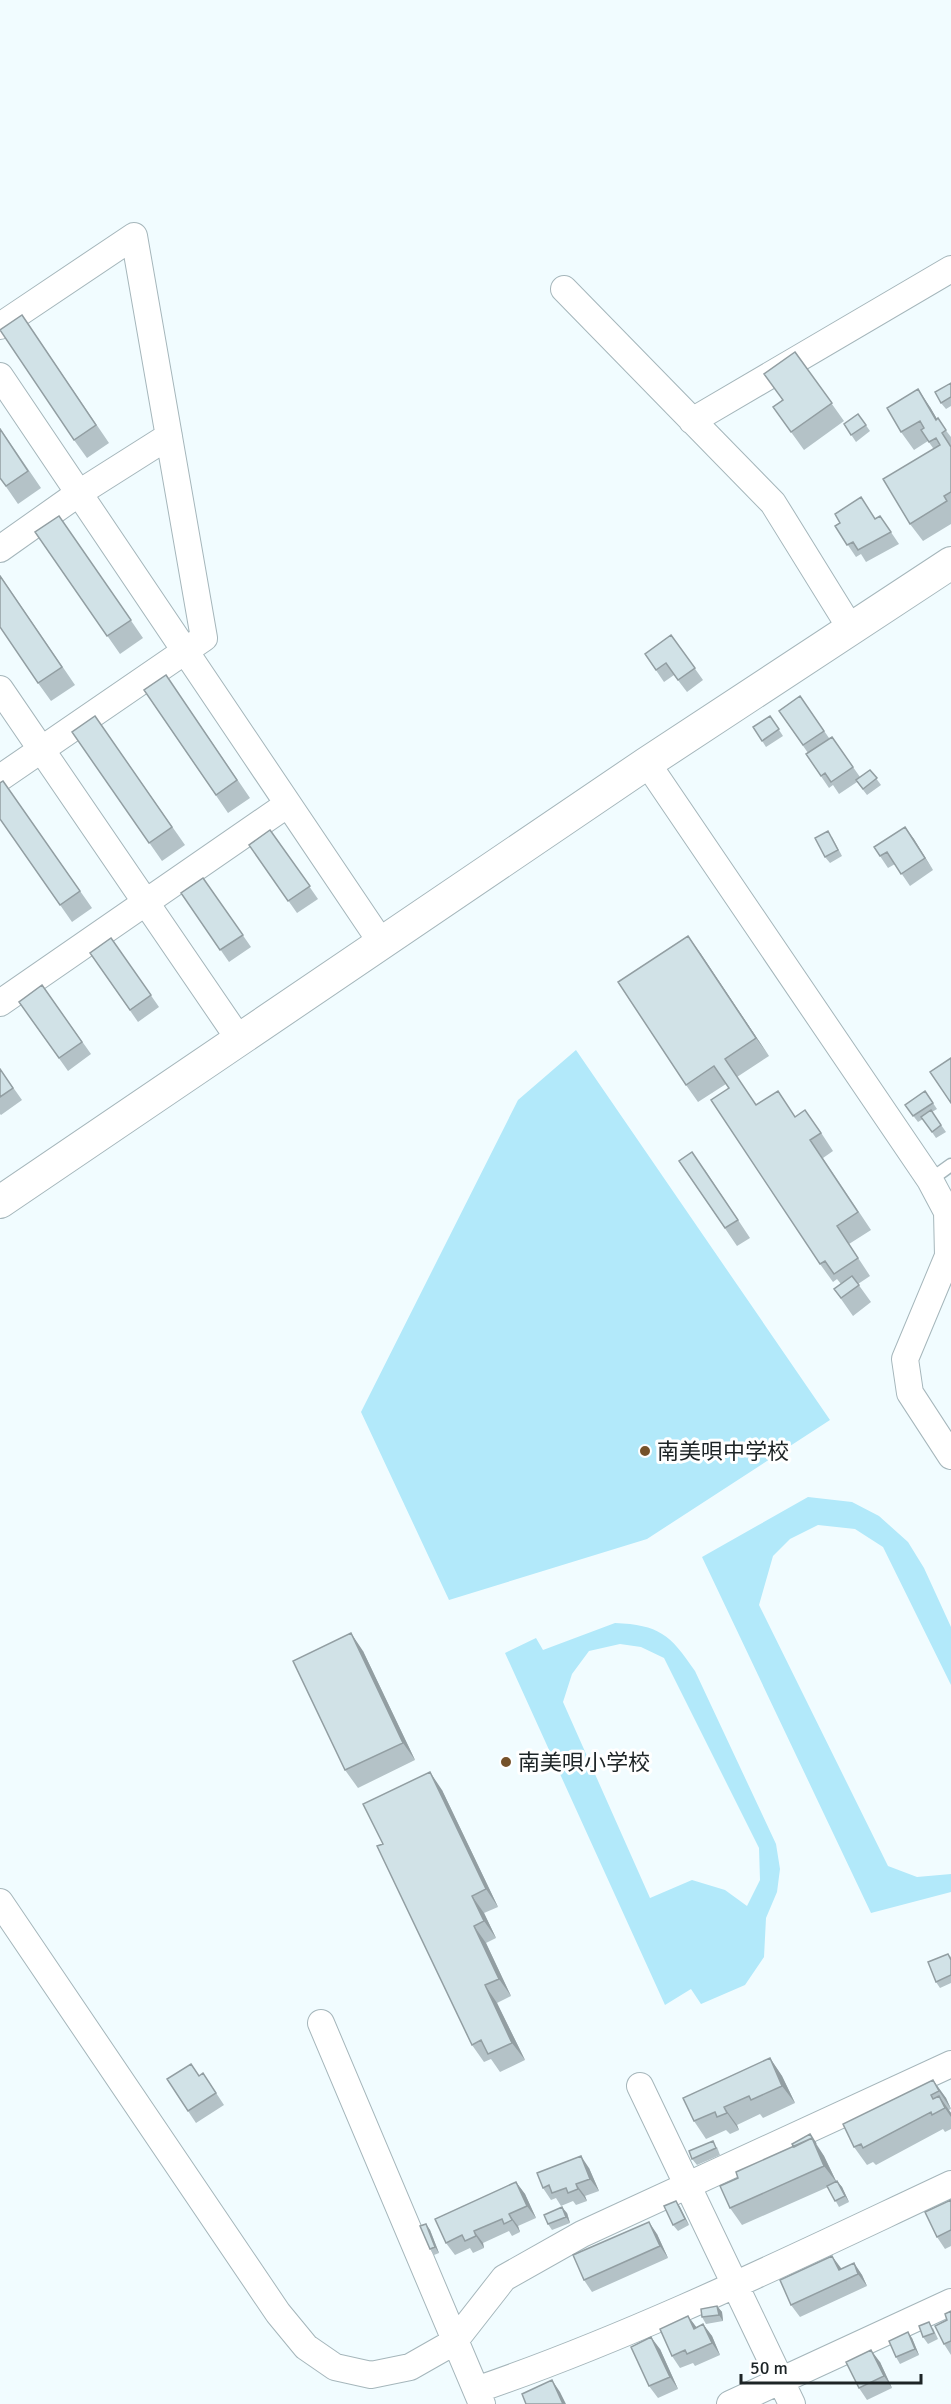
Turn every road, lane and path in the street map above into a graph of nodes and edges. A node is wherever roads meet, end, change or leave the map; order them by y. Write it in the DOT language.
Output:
graph roads {
  1 [pos="951,269"];
  2 [pos="564,289"];
  3 [pos="0,326"];
  4 [pos="0,376"];
  5 [pos="692,421"];
  6 [pos="169,436"];
  7 [pos="79,493"];
  8 [pos="0,549"];
  9 [pos="951,563"];
  10 [pos="851,629"];
  11 [pos="185,651"];
  12 [pos="0,689"];
  13 [pos="40,750"];
  14 [pos="647,763"];
  15 [pos="0,778"];
  16 [pos="288,804"];
  17 [pos="146,903"];
  18 [pos="381,942"];
  19 [pos="0,1003"];
  20 [pos="239,1039"];
  21 [pos="951,1166"];
  22 [pos="930,1180"];
  23 [pos="3,1193"];
  24 [pos="949,1240"];
  25 [pos="951,1456"];
  26 [pos="0,1902"];
  27 [pos="321,2023"];
  28 [pos="951,2064"];
  29 [pos="640,2086"];
  30 [pos="951,2184"];
  31 [pos="688,2185"];
  32 [pos="736,2285"];
  33 [pos="951,2302"];
  34 [pos="454,2342"];
  35 [pos="782,2381"];
  36 [pos="479,2397"];
  37 [pos="730,2404"];
  38 [pos="792,2404"];
  1 -- 5 [label="street"];
  2 -- 5 [label="street"];
  3 -- 6 [label="street"];
  4 -- 7 [label="street"];
  5 -- 10 [label="street"];
  6 -- 7 [label="street"];
  6 -- 11 [label="street"];
  7 -- 8 [label="street"];
  7 -- 11 [label="street"];
  9 -- 10 [label="street"];
  10 -- 14 [label="street"];
  11 -- 13 [label="street"];
  11 -- 16 [label="street"];
  12 -- 13 [label="street"];
  13 -- 15 [label="street"];
  13 -- 17 [label="street"];
  14 -- 18 [label="street"];
  14 -- 22 [label="street"];
  16 -- 17 [label="street"];
  16 -- 18 [label="street"];
  17 -- 19 [label="street"];
  17 -- 20 [label="street"];
  18 -- 20 [label="street"];
  20 -- 23 [label="street"];
  21 -- 22 [label="lane"];
  22 -- 24 [label="street"];
  24 -- 25 [label="street"];
  26 -- 34 [label="street"];
  27 -- 34 [label="street"];
  28 -- 31 [label="street"];
  29 -- 31 [label="street"];
  30 -- 32 [label="street"];
  31 -- 32 [label="street"];
  31 -- 34 [label="street"];
  32 -- 35 [label="street"];
  32 -- 36 [label="street"];
  33 -- 35 [label="street"];
  34 -- 36 [label="street"];
  35 -- 37 [label="street"];
  35 -- 38 [label="street"];
}
